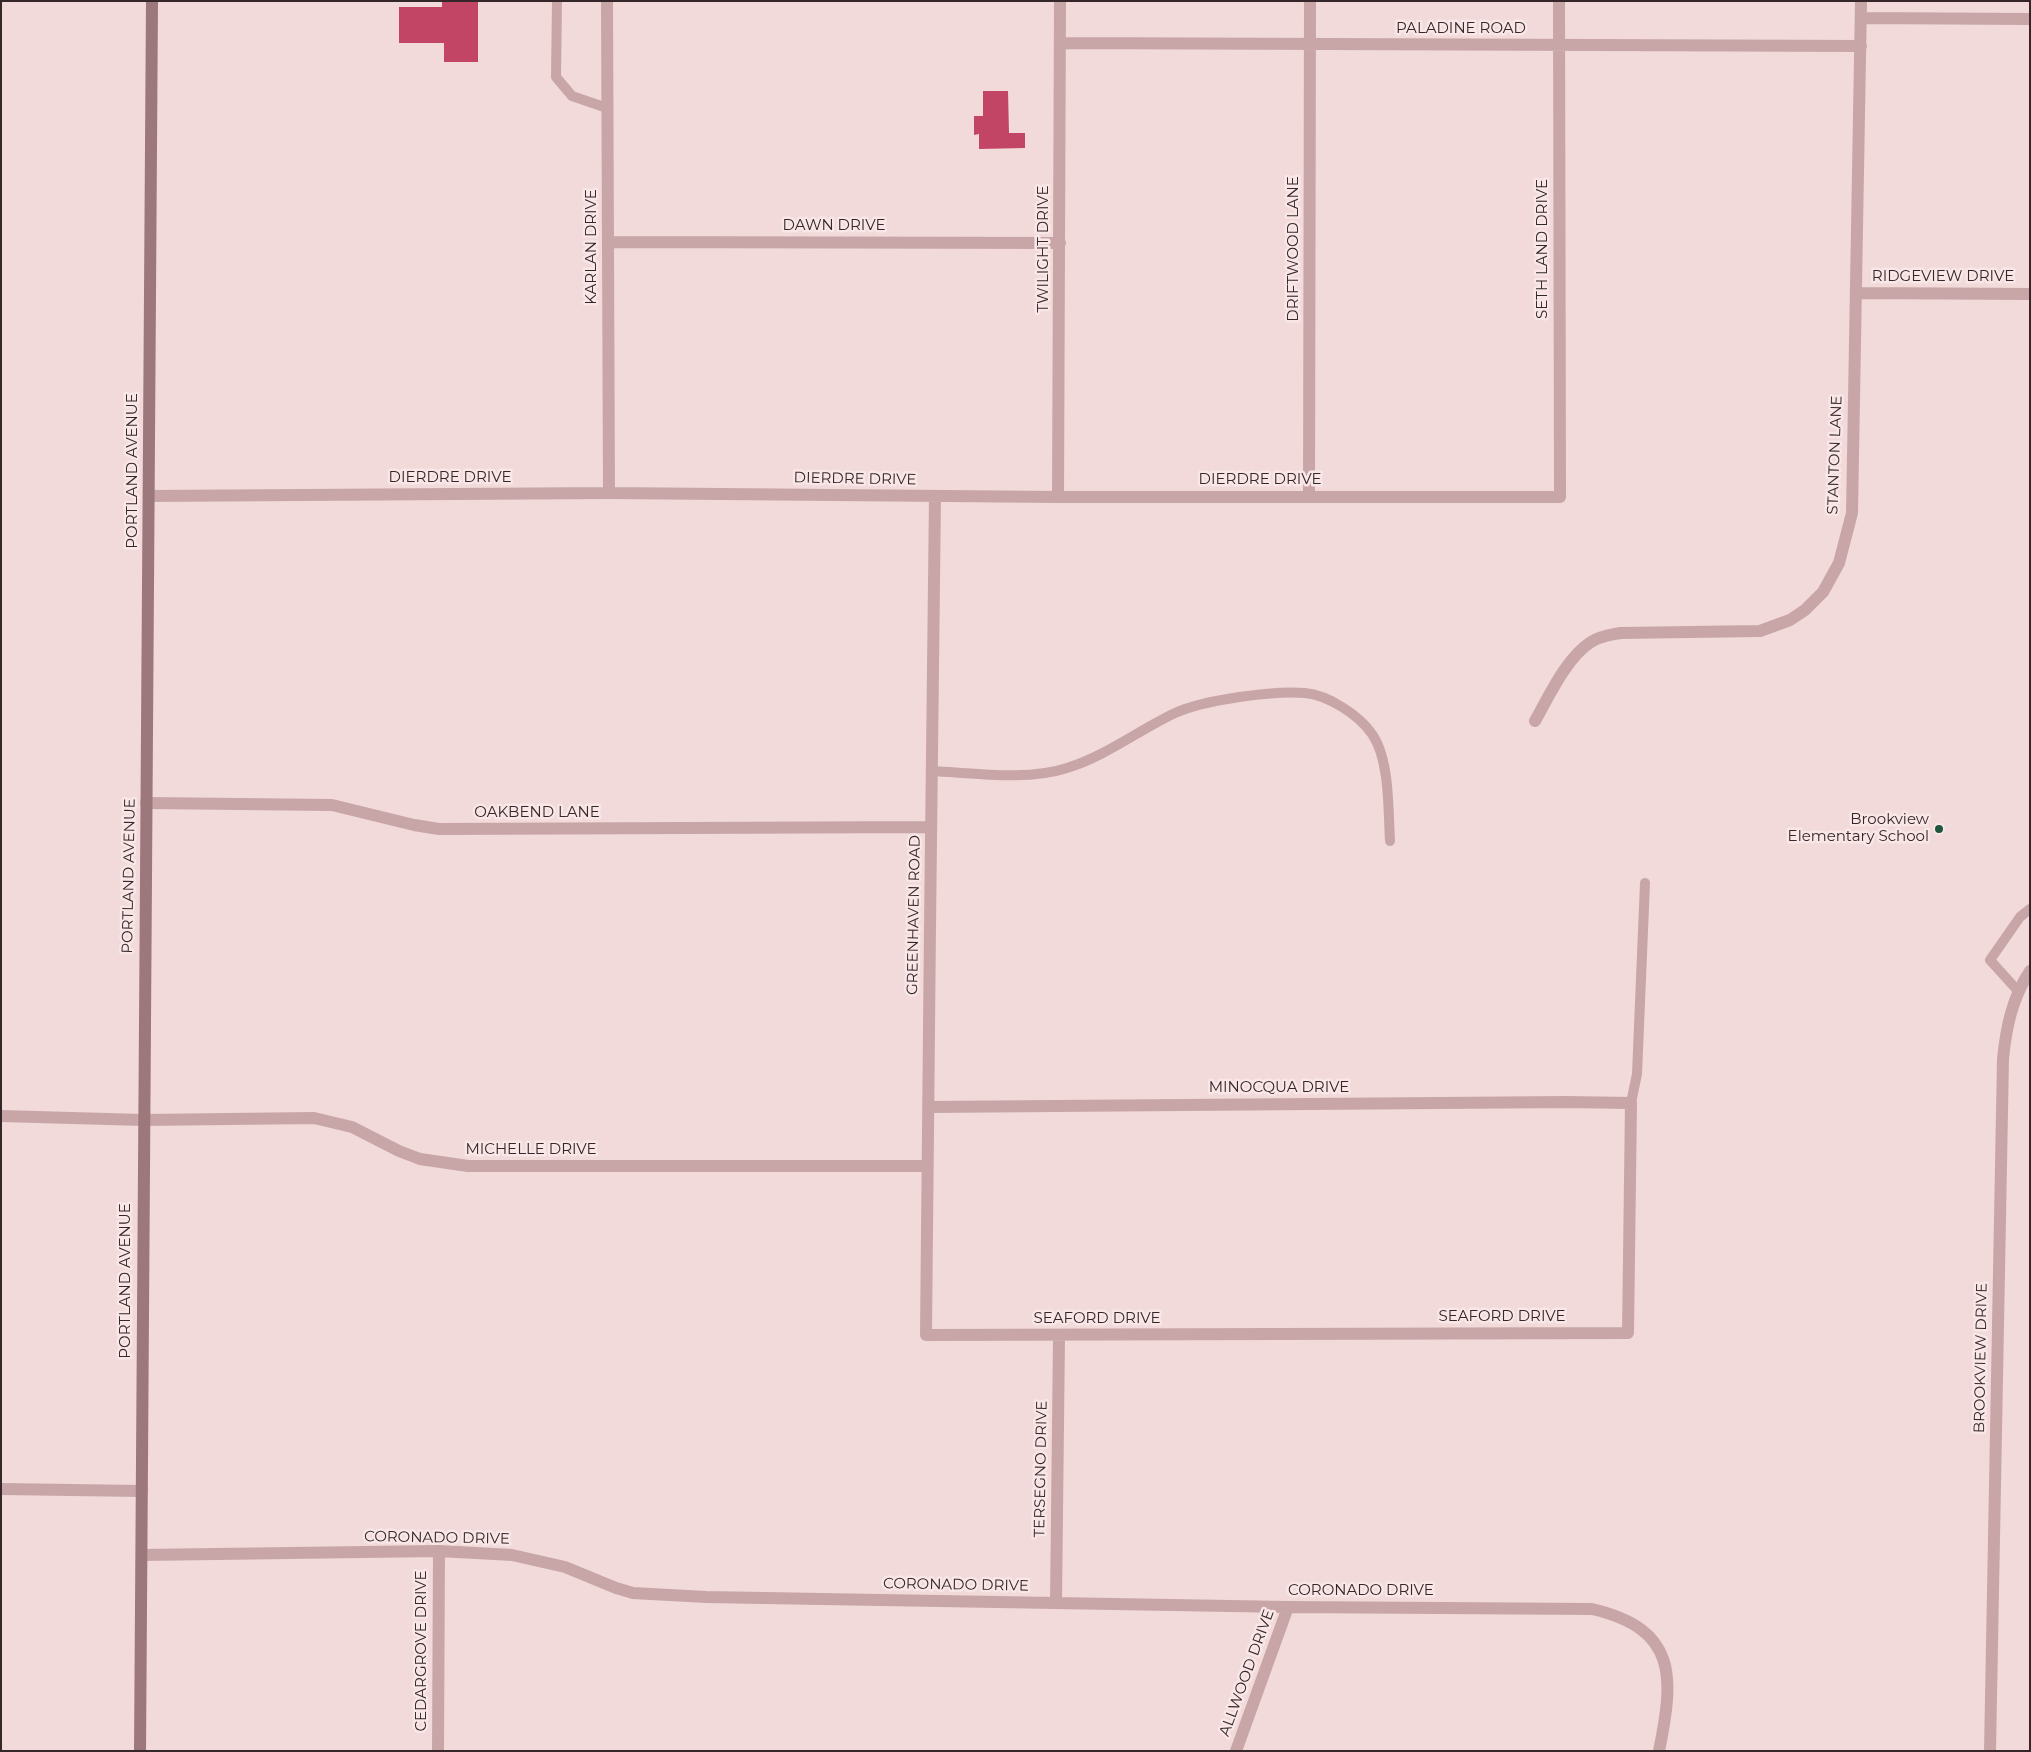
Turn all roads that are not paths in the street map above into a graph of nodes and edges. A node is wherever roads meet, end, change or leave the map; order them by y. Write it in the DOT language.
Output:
graph roads {
  1 [pos="152,1"];
  2 [pos="557,1"];
  3 [pos="607,1"];
  4 [pos="1060,1"];
  5 [pos="1310,1"];
  6 [pos="1558,1"];
  7 [pos="1861,1"];
  8 [pos="1862,18"];
  9 [pos="2030,19"];
  10 [pos="1061,44"];
  11 [pos="1310,44"];
  12 [pos="1559,45"];
  13 [pos="1861,46"];
  14 [pos="607,108"];
  15 [pos="608,242"];
  16 [pos="1060,243"];
  17 [pos="1856,293"];
  18 [pos="2030,294"];
  19 [pos="609,493"];
  20 [pos="149,496"];
  21 [pos="935,496"];
  22 [pos="1309,496"];
  23 [pos="1560,496"];
  24 [pos="1058,497"];
  25 [pos="1535,720"];
  26 [pos="932,772"];
  27 [pos="146,803"];
  28 [pos="931,827"];
  29 [pos="1390,840"];
  30 [pos="1645,882"];
  31 [pos="2030,909"];
  32 [pos="2030,972"];
  33 [pos="2018,991"];
  34 [pos="1631,1103"];
  35 [pos="928,1107"];
  36 [pos="1,1116"];
  37 [pos="143,1120"];
  38 [pos="928,1166"];
  39 [pos="926,1335"];
  40 [pos="1059,1336"];
  41 [pos="1,1489"];
  42 [pos="142,1491"];
  43 [pos="439,1551"];
  44 [pos="142,1555"];
  45 [pos="1056,1603"];
  46 [pos="1288,1607"];
  47 [pos="140,1751"];
  48 [pos="438,1751"];
  49 [pos="1236,1751"];
  50 [pos="1659,1751"];
  51 [pos="1990,1751"];
  1 -- 20 [label="main road, PORTLAND AVENUE"];
  2 -- 14 [label="lane"];
  3 -- 14 [label="street, KARLAN DRIVE"];
  4 -- 10 [label="street, TWILIGHT DRIVE"];
  5 -- 11 [label="street, DRIFTWOOD LANE"];
  6 -- 12 [label="street, SETH LAND DRIVE"];
  7 -- 8 [label="street, STANTON LANE"];
  8 -- 9 [label="street"];
  8 -- 13 [label="street, STANTON LANE"];
  10 -- 11 [label="street, PALADINE ROAD"];
  10 -- 16 [label="street, TWILIGHT DRIVE"];
  11 -- 12 [label="street, PALADINE ROAD"];
  11 -- 22 [label="street, DRIFTWOOD LANE"];
  12 -- 13 [label="street, PALADINE ROAD"];
  12 -- 23 [label="street, SETH LAND DRIVE"];
  13 -- 17 [label="street, STANTON LANE"];
  14 -- 15 [label="street, KARLAN DRIVE"];
  15 -- 16 [label="street, DAWN DRIVE"];
  15 -- 19 [label="street, KARLAN DRIVE"];
  16 -- 24 [label="street, TWILIGHT DRIVE"];
  17 -- 18 [label="street, RIDGEVIEW DRIVE"];
  17 -- 25 [label="street, STANTON LANE"];
  19 -- 20 [label="street, DIERDRE DRIVE"];
  19 -- 21 [label="street, DIERDRE DRIVE"];
  20 -- 27 [label="main road, PORTLAND AVENUE"];
  21 -- 24 [label="street, DIERDRE DRIVE"];
  21 -- 26 [label="street, GREENHAVEN ROAD"];
  22 -- 23 [label="street, DIERDRE DRIVE"];
  22 -- 24 [label="street, DIERDRE DRIVE"];
  26 -- 28 [label="street, GREENHAVEN ROAD"];
  26 -- 29 [label="lane"];
  27 -- 28 [label="street, OAKBEND LANE"];
  27 -- 37 [label="main road, PORTLAND AVENUE"];
  28 -- 35 [label="street, GREENHAVEN ROAD"];
  30 -- 34 [label="lane, SEAFORD DRIVE"];
  31 -- 33 [label="lane"];
  32 -- 33 [label="street, BROOKVIEW DRIVE"];
  33 -- 51 [label="street, BROOKVIEW DRIVE"];
  34 -- 35 [label="street, MINOCQUA DRIVE"];
  34 -- 40 [label="street, SEAFORD DRIVE"];
  35 -- 38 [label="street, GREENHAVEN ROAD"];
  36 -- 37 [label="street, MICHELLE DRIVE"];
  37 -- 38 [label="street, MICHELLE DRIVE"];
  37 -- 42 [label="main road, PORTLAND AVENUE"];
  38 -- 39 [label="street, GREENHAVEN ROAD"];
  39 -- 40 [label="street, SEAFORD DRIVE"];
  40 -- 45 [label="street, TERSEGNO DRIVE"];
  41 -- 42 [label="street"];
  42 -- 44 [label="main road, PORTLAND AVENUE"];
  43 -- 44 [label="street, CORONADO DRIVE"];
  43 -- 45 [label="street, CORONADO DRIVE"];
  43 -- 48 [label="street, CEDARGROVE DRIVE"];
  44 -- 47 [label="main road, PORTLAND AVENUE"];
  45 -- 46 [label="street, CORONADO DRIVE"];
  46 -- 49 [label="street, ALLWOOD DRIVE"];
  46 -- 50 [label="street, CORONADO DRIVE"];
}
